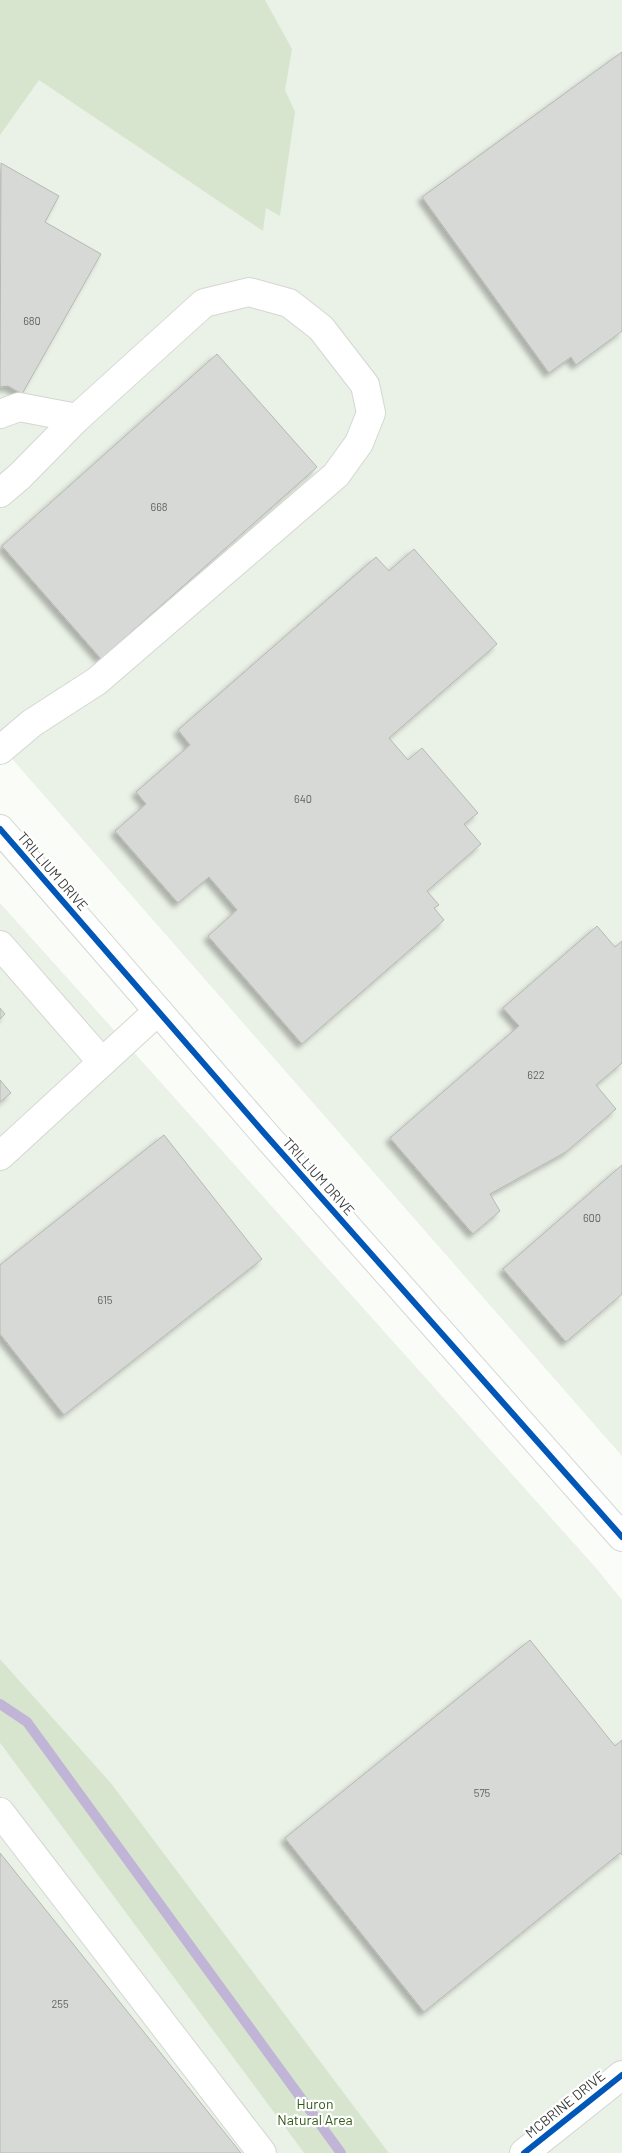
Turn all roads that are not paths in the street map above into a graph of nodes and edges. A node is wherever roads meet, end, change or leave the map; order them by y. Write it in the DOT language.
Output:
graph roads {
  1 [pos="0,414"];
  2 [pos="77,418"];
  3 [pos="0,493"];
  4 [pos="0,750"];
  5 [pos="0,829"];
  6 [pos="0,944"];
  7 [pos="158,1011"];
  8 [pos="102,1062"];
  9 [pos="0,1156"];
  10 [pos="622,1537"];
  11 [pos="0,1812"];
  12 [pos="622,2075"];
  13 [pos="262,2153"];
  14 [pos="524,2153"];
  1 -- 2 [label="street"];
  2 -- 3 [label="street"];
  2 -- 4 [label="street"];
  5 -- 7 [label="street, TRILLIUM DRIVE"];
  6 -- 8 [label="street"];
  7 -- 8 [label="street"];
  7 -- 10 [label="street, TRILLIUM DRIVE"];
  8 -- 9 [label="street"];
  11 -- 13 [label="street"];
  12 -- 14 [label="street, MCBRINE DRIVE"];
}
